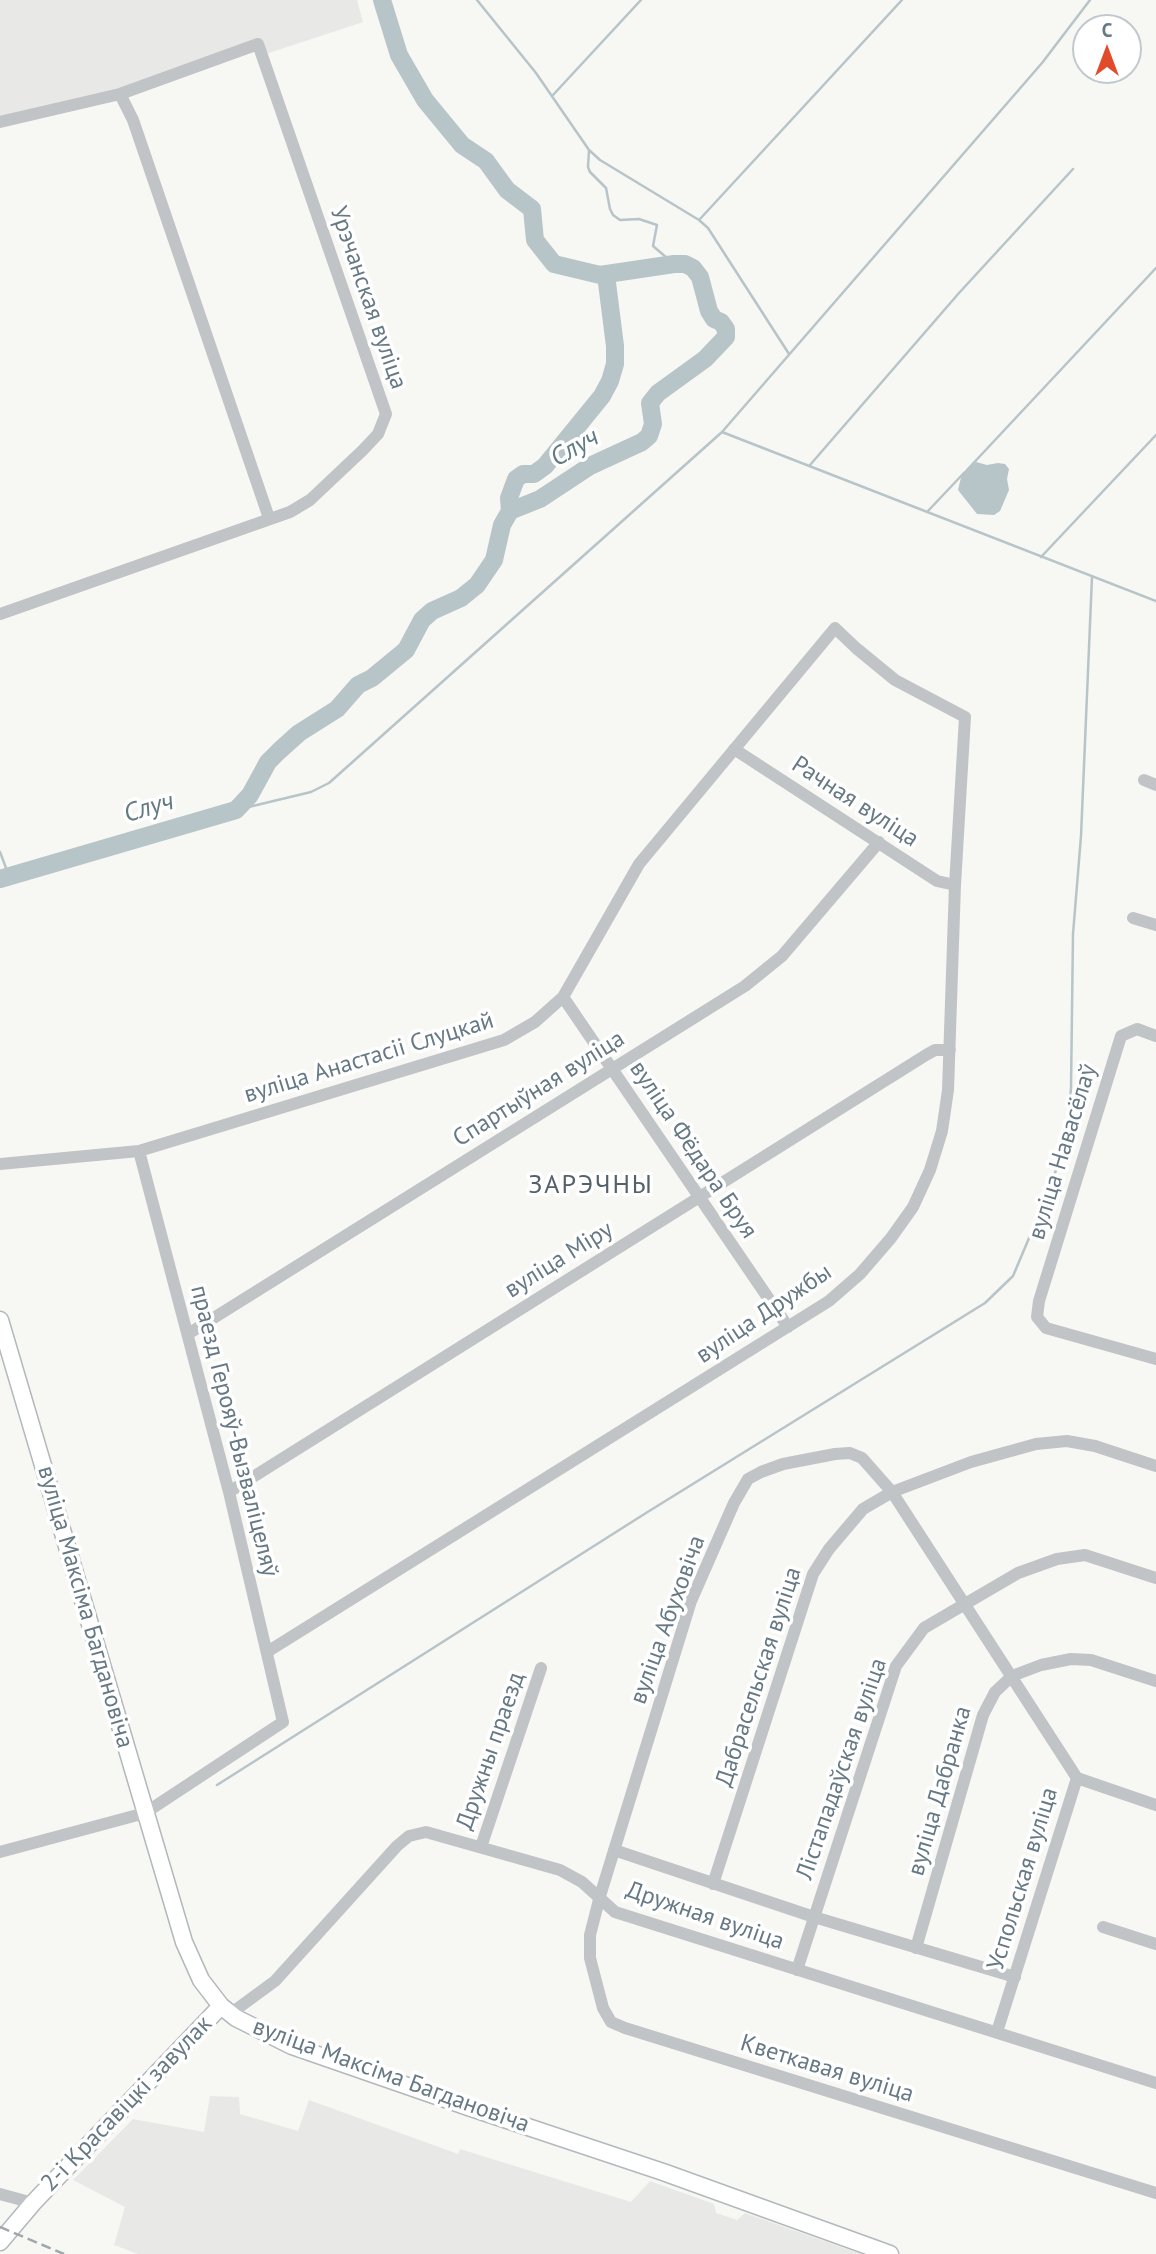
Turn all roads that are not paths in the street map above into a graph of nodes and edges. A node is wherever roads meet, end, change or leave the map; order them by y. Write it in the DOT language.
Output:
graph roads {
  1 [pos="120,94"];
  2 [pos="0,122"];
  3 [pos="269,518"];
  4 [pos="0,614"];
  5 [pos="965,717"];
  6 [pos="734,749"];
  7 [pos="879,842"];
  8 [pos="955,885"];
  9 [pos="1132,919"];
  10 [pos="1156,925"];
  11 [pos="563,997"];
  12 [pos="1156,1036"];
  13 [pos="950,1050"];
  14 [pos="611,1068"];
  15 [pos="139,1151"];
  16 [pos="0,1164"];
  17 [pos="699,1197"];
  18 [pos="0,1320"];
  19 [pos="788,1327"];
  20 [pos="188,1334"];
  21 [pos="1156,1359"];
  22 [pos="1156,1466"];
  23 [pos="229,1492"];
  24 [pos="892,1492"];
  25 [pos="1156,1578"];
  26 [pos="965,1603"];
  27 [pos="267,1652"];
  28 [pos="541,1668"];
  29 [pos="1012,1676"];
  30 [pos="1156,1681"];
  31 [pos="1077,1777"];
  32 [pos="1156,1805"];
  33 [pos="145,1813"];
  34 [pos="481,1847"];
  35 [pos="614,1850"];
  36 [pos="0,1852"];
  37 [pos="713,1884"];
  38 [pos="600,1896"];
  39 [pos="814,1917"];
  40 [pos="1103,1927"];
  41 [pos="1156,1944"];
  42 [pos="916,1948"];
  43 [pos="797,1970"];
  44 [pos="1014,1978"];
  45 [pos="225,2010"];
  46 [pos="998,2032"];
  47 [pos="1156,2083"];
  48 [pos="1156,2193"];
  49 [pos="0,2194"];
  50 [pos="33,2203"];
  51 [pos="0,2242"];
  52 [pos="890,2254"];
  1 -- 2 [label="street"];
  1 -- 3 [label="street"];
  1 -- 3 [label="street, Урэчанская вуліца"];
  3 -- 4 [label="street, Урэчанская вуліца"];
  5 -- 6 [label="street, вуліца Анастасіі Слуцкай"];
  5 -- 8 [label="street, вуліца Дружбы"];
  6 -- 7 [label="street, Рачная вуліца"];
  6 -- 11 [label="street, вуліца Анастасіі Слуцкай"];
  7 -- 8 [label="street, Рачная вуліца"];
  7 -- 14 [label="street, Спартыўная вуліца"];
  8 -- 13 [label="street, вуліца Дружбы"];
  9 -- 10 [label="street"];
  11 -- 14 [label="street, вуліца Фёдара Бруя"];
  11 -- 15 [label="street, вуліца Анастасіі Слуцкай"];
  12 -- 21 [label="street, вуліца Навасёлаў"];
  13 -- 17 [label="street, вуліца Міру"];
  13 -- 19 [label="street, вуліца Дружбы"];
  14 -- 17 [label="street, вуліца Фёдара Бруя"];
  14 -- 20 [label="street, Спартыўная вуліца"];
  15 -- 16 [label="street, вуліца Анастасіі Слуцкай"];
  15 -- 20 [label="street, праезд Герояў-Вызваліцеляў"];
  17 -- 19 [label="street, вуліца Фёдара Бруя"];
  17 -- 23 [label="street, вуліца Міру"];
  18 -- 33 [label="main road, вуліца Максіма Багдановіча"];
  19 -- 27 [label="street, вуліца Дружбы"];
  20 -- 23 [label="street, праезд Герояў-Вызваліцеляў"];
  22 -- 24 [label="street, Дабрасельская вуліца"];
  23 -- 27 [label="street, праезд Герояў-Вызваліцеляў"];
  24 -- 26 [label="street"];
  24 -- 35 [label="street, вуліца Абуховіча"];
  24 -- 37 [label="street, Дабрасельская вуліца"];
  25 -- 26 [label="street, Лістападаўская вуліца"];
  26 -- 29 [label="street"];
  26 -- 39 [label="street, Лістападаўская вуліца"];
  27 -- 33 [label="street, праезд Герояў-Вызваліцеляў"];
  28 -- 34 [label="street, Дружны праезд"];
  29 -- 30 [label="street, вуліца Дабранка"];
  29 -- 31 [label="street"];
  29 -- 42 [label="street, вуліца Дабранка"];
  31 -- 32 [label="street, Успольская вуліца"];
  31 -- 44 [label="street, Успольская вуліца"];
  33 -- 36 [label="street"];
  33 -- 45 [label="main road, вуліца Максіма Багдановіча"];
  34 -- 38 [label="street, Дружная вуліца"];
  34 -- 45 [label="street, Дружная вуліца"];
  35 -- 37 [label="street"];
  35 -- 38 [label="street, вуліца Абуховіча"];
  37 -- 39 [label="street"];
  38 -- 43 [label="street, Дружная вуліца"];
  38 -- 48 [label="street, Кветкавая вуліца"];
  39 -- 42 [label="street"];
  39 -- 43 [label="street, Лістападаўская вуліца"];
  40 -- 41 [label="street"];
  42 -- 44 [label="street"];
  43 -- 46 [label="street, Дружная вуліца"];
  44 -- 46 [label="street, Успольская вуліца"];
  45 -- 50 [label="main road, 2-і Красавіцкі завулак"];
  45 -- 52 [label="main road, вуліца Максіма Багдановіча"];
  46 -- 47 [label="street, Дружная вуліца"];
  49 -- 50 [label="street"];
  50 -- 51 [label="main road, 2-і Красавіцкі завулак"];
}
